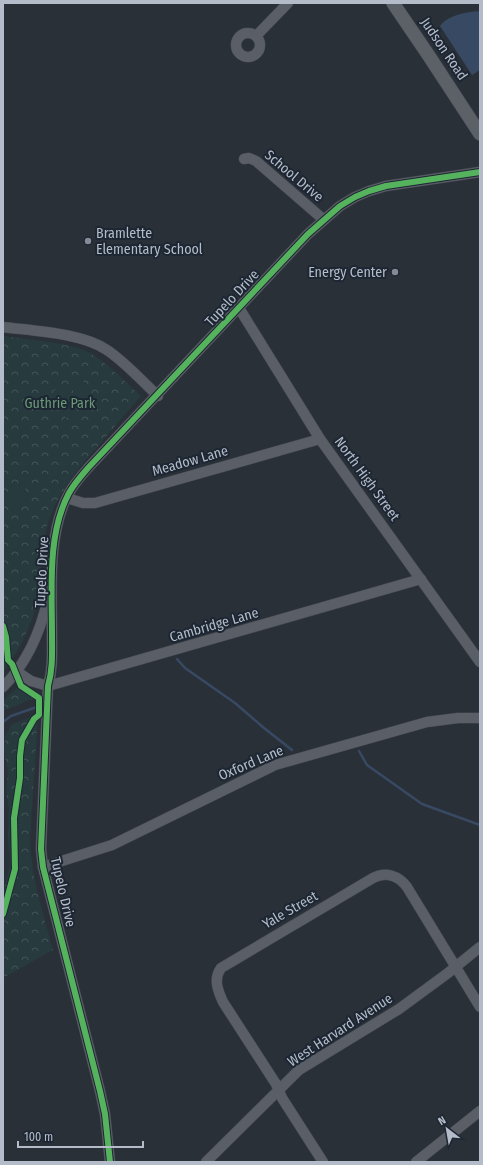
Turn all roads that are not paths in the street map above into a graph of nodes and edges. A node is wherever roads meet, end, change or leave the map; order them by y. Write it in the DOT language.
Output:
graph roads {
  1 [pos="288,3"];
  2 [pos="393,3"];
  3 [pos="256,36"];
  4 [pos="480,134"];
  5 [pos="244,159"];
  6 [pos="480,172"];
  7 [pos="324,220"];
  8 [pos="239,308"];
  9 [pos="3,327"];
  10 [pos="158,396"];
  11 [pos="320,439"];
  12 [pos="67,498"];
  13 [pos="52,578"];
  14 [pos="421,579"];
  15 [pos="480,662"];
  16 [pos="16,671"];
  17 [pos="48,686"];
  18 [pos="3,687"];
  19 [pos="480,718"];
  20 [pos="43,867"];
  21 [pos="480,947"];
  22 [pos="455,967"];
  23 [pos="480,1007"];
  24 [pos="279,1090"];
  25 [pos="480,1111"];
  26 [pos="110,1162"];
  27 [pos="206,1162"];
  28 [pos="323,1162"];
  29 [pos="416,1162"];
  1 -- 3 [label="street"];
  2 -- 4 [label="main road, Judson Road"];
  5 -- 7 [label="street, School Drive"];
  6 -- 7 [label="street, Tupelo Drive"];
  7 -- 8 [label="street, Tupelo Drive"];
  8 -- 10 [label="street, Tupelo Drive"];
  8 -- 11 [label="street, North High Street"];
  9 -- 10 [label="street"];
  10 -- 12 [label="street, Tupelo Drive"];
  11 -- 12 [label="street, Meadow Lane"];
  11 -- 14 [label="street, North High Street"];
  12 -- 13 [label="street, Tupelo Drive"];
  13 -- 16 [label="street"];
  13 -- 17 [label="street, Tupelo Drive"];
  14 -- 15 [label="street, North High Street"];
  14 -- 17 [label="street, Cambridge Lane"];
  16 -- 17 [label="street"];
  16 -- 18 [label="street"];
  17 -- 20 [label="street, Tupelo Drive"];
  19 -- 20 [label="street, Oxford Lane"];
  20 -- 26 [label="street, Tupelo Drive"];
  21 -- 22 [label="street, West Harvard Avenue"];
  22 -- 23 [label="street"];
  22 -- 24 [label="street, West Harvard Avenue"];
  22 -- 24 [label="street, Yale Street"];
  24 -- 27 [label="street, West Harvard Avenue"];
  24 -- 28 [label="street"];
  25 -- 29 [label="street"];
}
